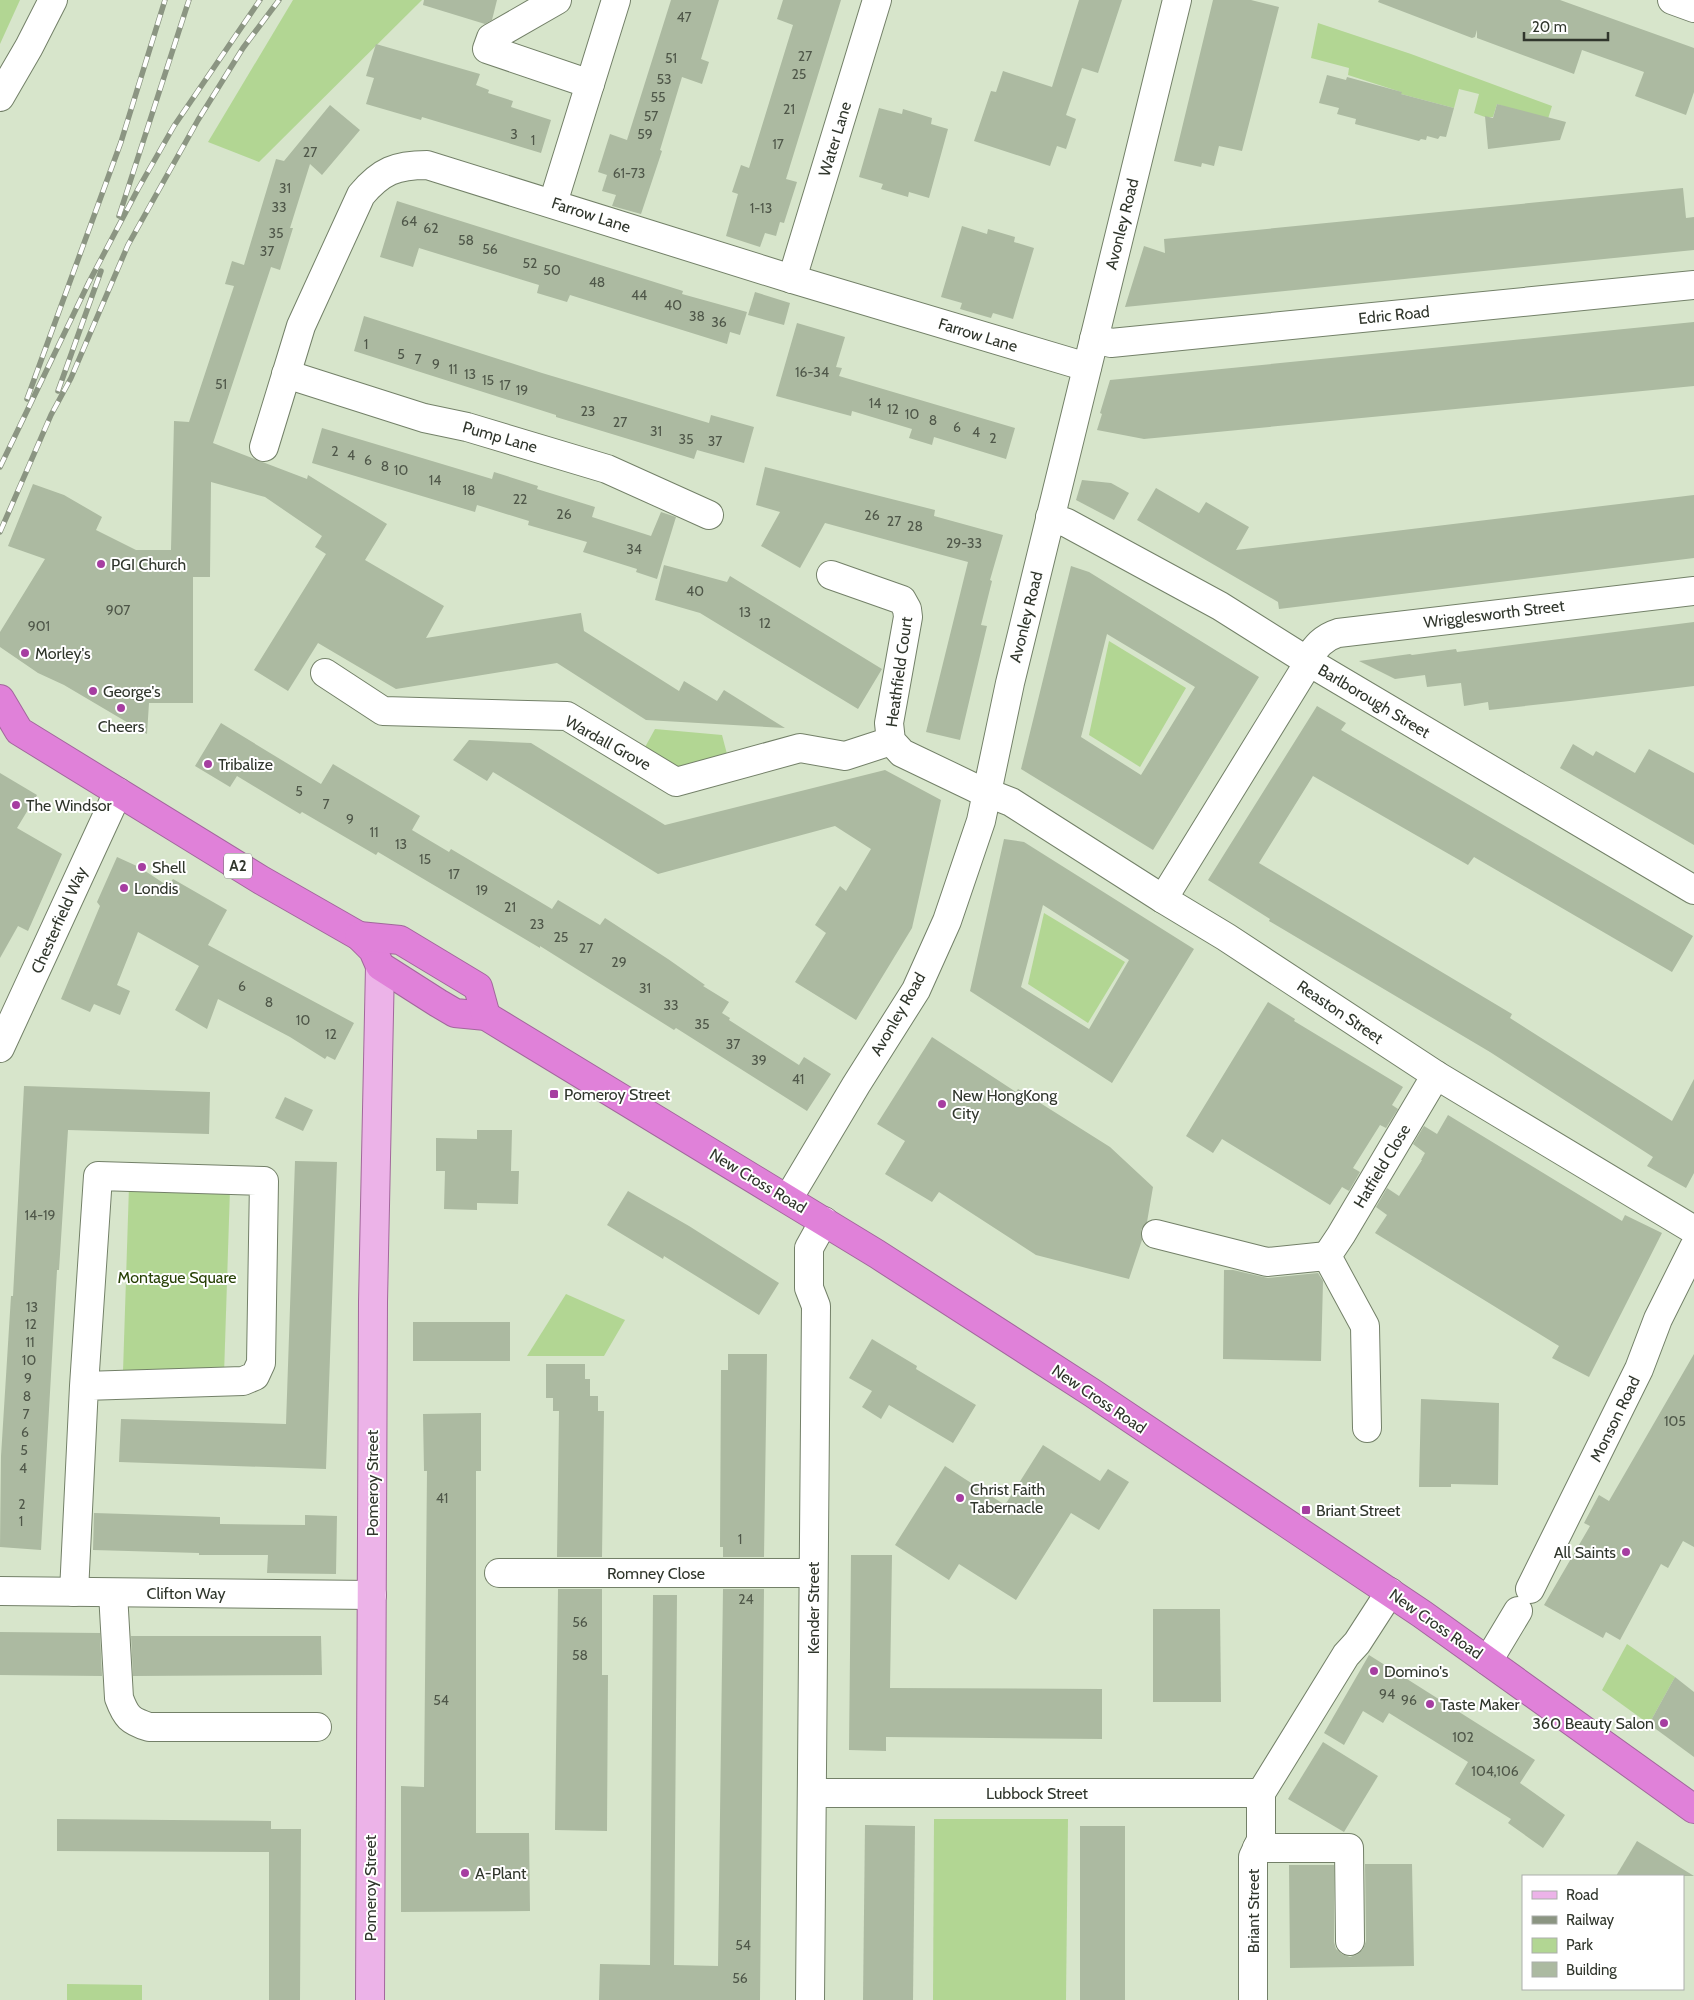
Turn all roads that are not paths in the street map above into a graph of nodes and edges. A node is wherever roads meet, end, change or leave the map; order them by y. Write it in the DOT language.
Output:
graph roads {
  1 [pos="53,0"];
  2 [pos="557,0"];
  3 [pos="616,0"];
  4 [pos="877,0"];
  5 [pos="1177,0"];
  6 [pos="1672,0"];
  7 [pos="1694,8"];
  8 [pos="590,84"];
  9 [pos="0,97"];
  10 [pos="553,203"];
  11 [pos="792,278"];
  12 [pos="1694,285"];
  13 [pos="1094,339"];
  14 [pos="1086,367"];
  15 [pos="286,374"];
  16 [pos="264,447"];
  17 [pos="709,515"];
  18 [pos="1050,517"];
  19 [pos="831,575"];
  20 [pos="1694,591"];
  21 [pos="1308,662"];
  22 [pos="325,673"];
  23 [pos="0,699"];
  24 [pos="10,731"];
  25 [pos="891,741"];
  26 [pos="118,792"];
  27 [pos="987,793"];
  28 [pos="1694,890"];
  29 [pos="1163,899"];
  30 [pos="359,936"];
  31 [pos="380,966"];
  32 [pos="486,1016"];
  33 [pos="0,1048"];
  34 [pos="1436,1075"];
  35 [pos="788,1199"];
  36 [pos="824,1221"];
  37 [pos="1694,1230"];
  38 [pos="1156,1234"];
  39 [pos="1691,1253"];
  40 [pos="1327,1256"];
  41 [pos="84,1386"];
  42 [pos="1368,1428"];
  43 [pos="814,1572"];
  44 [pos="499,1573"];
  45 [pos="0,1591"];
  46 [pos="74,1592"];
  47 [pos="1390,1592"];
  48 [pos="113,1593"];
  49 [pos="372,1596"];
  50 [pos="1488,1661"];
  51 [pos="317,1727"];
  52 [pos="813,1793"];
  53 [pos="1261,1793"];
  54 [pos="1694,1809"];
  55 [pos="1257,1848"];
  56 [pos="1350,1941"];
  57 [pos="370,2000"];
  58 [pos="810,2000"];
  59 [pos="1253,2000"];
  1 -- 9 [label="street"];
  2 -- 8 [label="street"];
  3 -- 8 [label="street"];
  4 -- 11 [label="street, Water Lane"];
  5 -- 13 [label="street, Avonley Road"];
  6 -- 7 [label="street"];
  8 -- 10 [label="street"];
  10 -- 11 [label="street, Farrow Lane"];
  10 -- 15 [label="street, Farrow Lane"];
  11 -- 14 [label="street, Farrow Lane"];
  12 -- 13 [label="street, Edric Road"];
  13 -- 14 [label="street, Avonley Road"];
  14 -- 18 [label="street, Avonley Road"];
  15 -- 16 [label="street, Farrow Lane"];
  15 -- 17 [label="street, Pump Lane"];
  18 -- 21 [label="street, Barlborough Street"];
  18 -- 27 [label="street, Avonley Road"];
  19 -- 25 [label="street, Heathfield Court"];
  20 -- 21 [label="street, Wrigglesworth Street"];
  21 -- 28 [label="street, Barlborough Street"];
  21 -- 29 [label="street, Wrigglesworth Street"];
  22 -- 25 [label="street, Wardall Grove"];
  23 -- 24 [label="highway, A2"];
  24 -- 26 [label="highway, A2"];
  25 -- 27 [label="street, Heathfield Court"];
  26 -- 30 [label="highway, New Cross Road / A2"];
  26 -- 33 [label="street, Chesterfield Way"];
  27 -- 29 [label="street, Reaston Street"];
  27 -- 35 [label="street, Avonley Road"];
  29 -- 34 [label="street, Reaston Street"];
  30 -- 31 [label="highway, New Cross Road / A2"];
  30 -- 32 [label="highway, New Cross Road / A2"];
  31 -- 32 [label="highway, New Cross Road / A2"];
  31 -- 49 [label="main road, Pomeroy Street"];
  32 -- 35 [label="highway, New Cross Road / A2"];
  34 -- 37 [label="street, Reaston Street"];
  34 -- 40 [label="street, Hatfield Close"];
  35 -- 36 [label="highway, New Cross Road / A2"];
  36 -- 43 [label="street, Kender Street"];
  36 -- 47 [label="highway, New Cross Road / A2"];
  38 -- 40 [label="street"];
  39 -- 50 [label="street, Monson Road"];
  40 -- 42 [label="street"];
  41 -- 41 [label="street"];
  41 -- 46 [label="street"];
  43 -- 44 [label="street, Romney Close"];
  43 -- 52 [label="street, Kender Street"];
  45 -- 46 [label="street, Clifton Way"];
  46 -- 48 [label="street, Clifton Way"];
  47 -- 50 [label="highway, New Cross Road / A2"];
  47 -- 53 [label="street"];
  48 -- 49 [label="street, Clifton Way"];
  48 -- 51 [label="street"];
  49 -- 57 [label="main road, Pomeroy Street"];
  50 -- 54 [label="highway, New Cross Road / A2"];
  52 -- 53 [label="street, Lubbock Street"];
  52 -- 58 [label="street, Kender Street"];
  53 -- 55 [label="street, Briant Street"];
  55 -- 56 [label="street"];
  55 -- 59 [label="street, Briant Street"];
}
